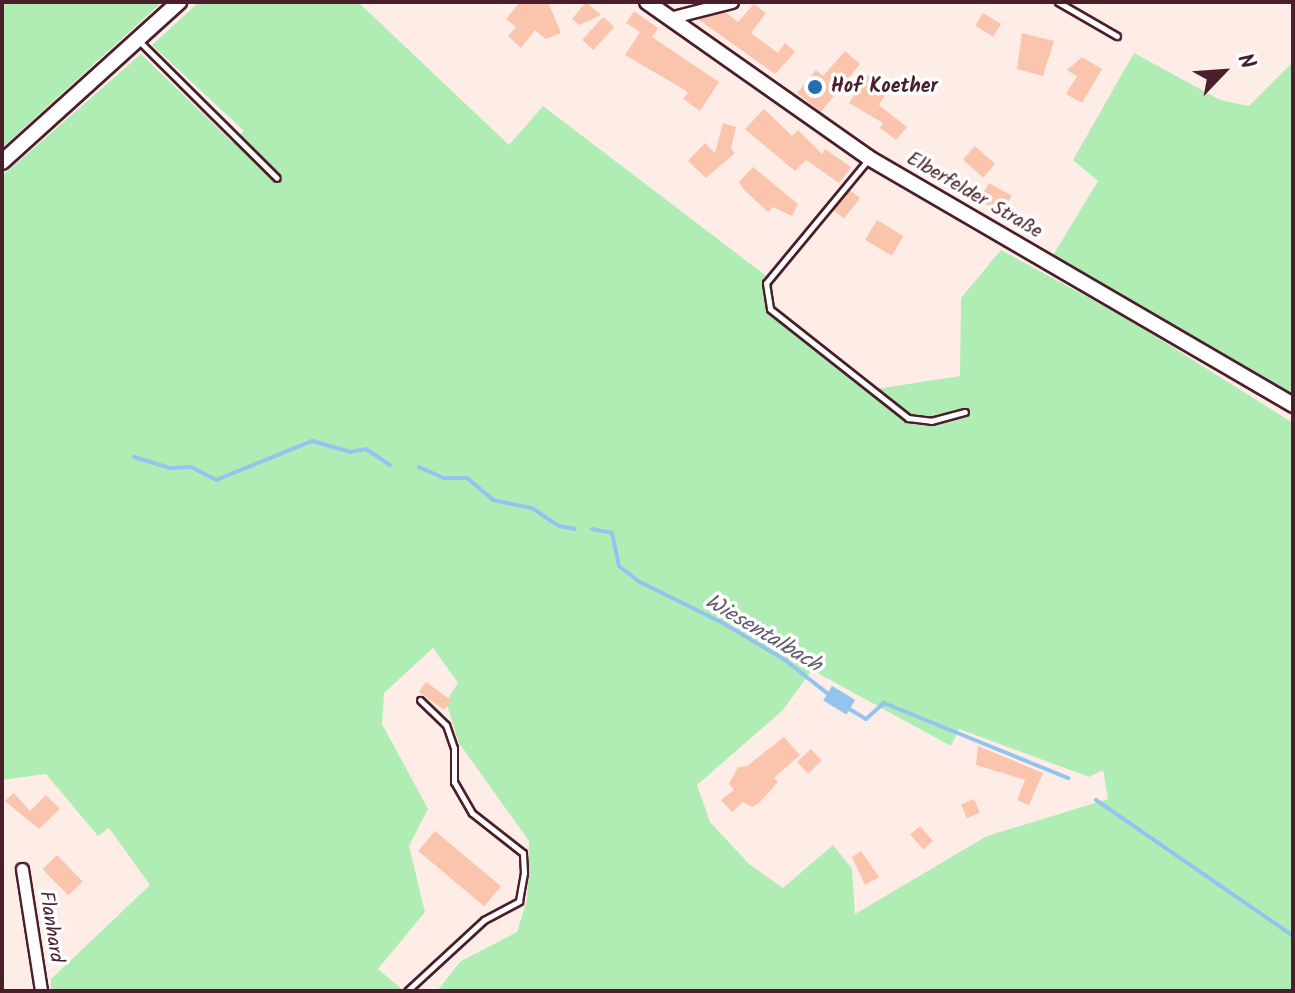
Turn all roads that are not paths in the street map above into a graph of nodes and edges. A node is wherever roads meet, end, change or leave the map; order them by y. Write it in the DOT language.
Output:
graph roads {
  1 [pos="179,2"];
  2 [pos="647,2"];
  3 [pos="732,2"];
  4 [pos="1058,2"];
  5 [pos="669,18"];
  6 [pos="1117,36"];
  7 [pos="137,40"];
  8 [pos="869,158"];
  9 [pos="2,162"];
  10 [pos="277,178"];
  11 [pos="1293,405"];
  12 [pos="965,412"];
  13 [pos="420,700"];
  14 [pos="22,869"];
  15 [pos="41,991"];
  16 [pos="407,991"];
  1 -- 7 [label="main road"];
  2 -- 5 [label="main road, Elberfelder Straße"];
  3 -- 5 [label="street"];
  4 -- 6 [label="lane"];
  5 -- 8 [label="main road, Elberfelder Straße"];
  7 -- 9 [label="main road"];
  7 -- 10 [label="lane"];
  8 -- 11 [label="main road, Elberfelder Straße"];
  8 -- 12 [label="lane"];
  13 -- 16 [label="lane"];
  14 -- 15 [label="street, Flanhard"];
}
